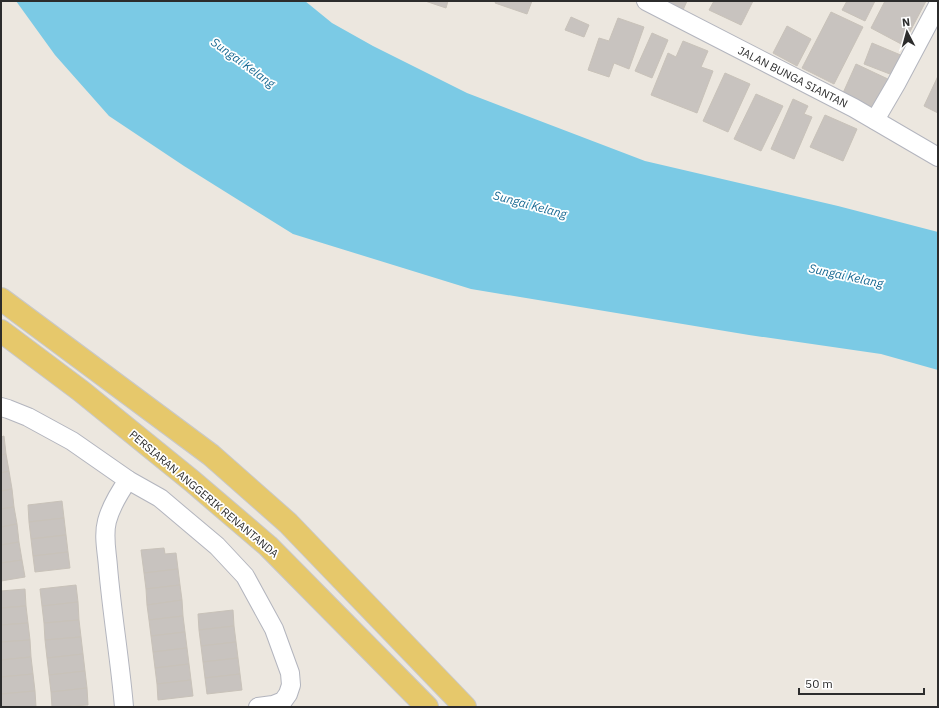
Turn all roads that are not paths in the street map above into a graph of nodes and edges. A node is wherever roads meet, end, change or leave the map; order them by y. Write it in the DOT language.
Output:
graph roads {
  1 [pos="646,1"];
  2 [pos="938,5"];
  3 [pos="875,120"];
  4 [pos="938,157"];
  5 [pos="1,299"];
  6 [pos="1,330"];
  7 [pos="1,407"];
  8 [pos="211,455"];
  9 [pos="128,480"];
  10 [pos="192,481"];
  11 [pos="124,707"];
  12 [pos="258,707"];
  13 [pos="427,707"];
  14 [pos="466,707"];
  1 -- 3 [label="street, JALAN BUNGA SIANTAN"];
  2 -- 3 [label="street"];
  3 -- 4 [label="street, JALAN BUNGA SIANTAN"];
  5 -- 8 [label="main road"];
  6 -- 10 [label="main road, PERSIARAN ANGGERIK RENANTANDA"];
  7 -- 9 [label="street"];
  8 -- 10 [label="main road"];
  8 -- 14 [label="main road"];
  9 -- 11 [label="street"];
  9 -- 12 [label="street"];
  10 -- 13 [label="main road, PERSIARAN ANGGERIK RENANTANDA"];
}
